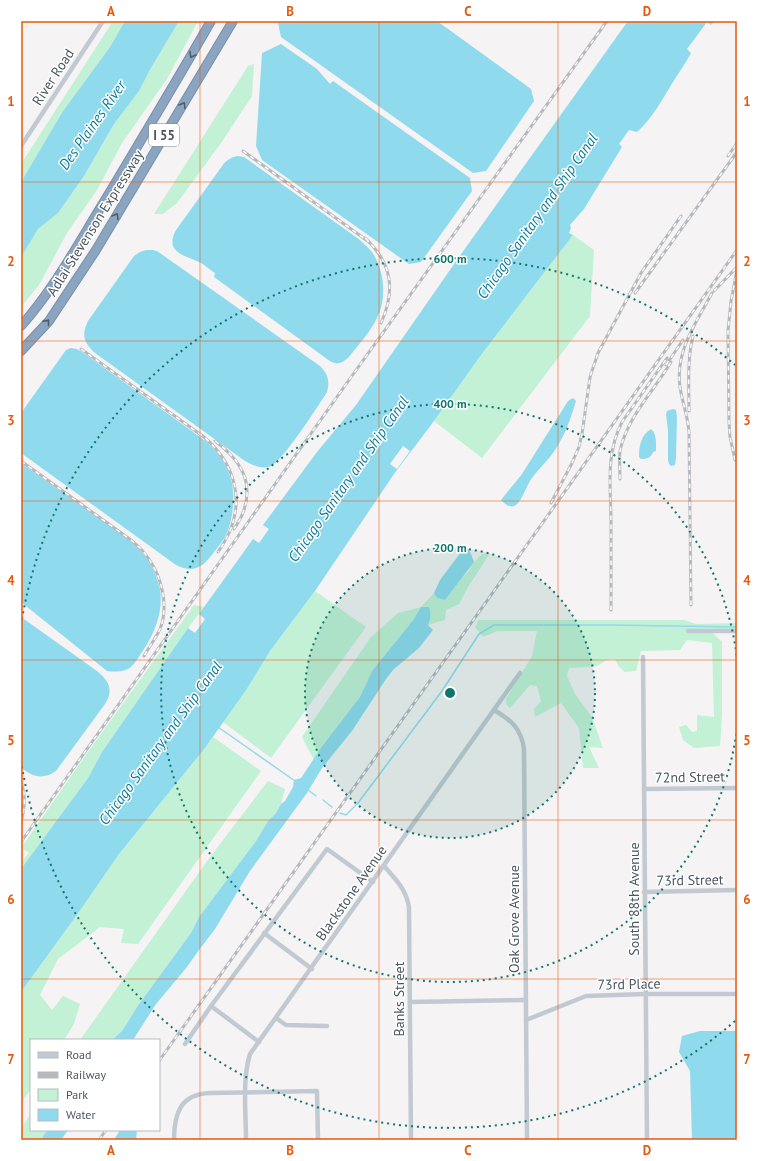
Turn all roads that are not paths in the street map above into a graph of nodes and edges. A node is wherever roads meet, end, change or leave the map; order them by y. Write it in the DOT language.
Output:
graph roads {
  1 [pos="103,21"];
  2 [pos="211,21"];
  3 [pos="233,21"];
  4 [pos="21,146"];
  5 [pos="21,326"];
  6 [pos="21,351"];
  7 [pos="688,631"];
  8 [pos="737,631"];
  9 [pos="642,657"];
  10 [pos="520,673"];
  11 [pos="494,710"];
  12 [pos="737,788"];
  13 [pos="644,789"];
  14 [pos="384,866"];
  15 [pos="372,882"];
  16 [pos="737,890"];
  17 [pos="644,892"];
  18 [pos="264,933"];
  19 [pos="312,969"];
  20 [pos="646,994"];
  21 [pos="737,994"];
  22 [pos="526,1000"];
  23 [pos="410,1002"];
  24 [pos="211,1006"];
  25 [pos="276,1018"];
  26 [pos="526,1020"];
  27 [pos="327,1026"];
  28 [pos="259,1042"];
  29 [pos="185,1044"];
  30 [pos="246,1092"];
  31 [pos="174,1140"];
  32 [pos="246,1140"];
  33 [pos="318,1140"];
  34 [pos="412,1140"];
  35 [pos="527,1140"];
  36 [pos="647,1140"];
  1 -- 4 [label="street, River Road"];
  2 -- 5 [label="highway, Adlai Stevenson Expressway / I 55, one-way"];
  6 -- 3 [label="highway, Adlai Stevenson Expressway / I 55, one-way"];
  7 -- 8 [label="street"];
  9 -- 13 [label="street, South 88th Avenue"];
  10 -- 11 [label="street, Blackstone Avenue"];
  11 -- 14 [label="street, Blackstone Avenue"];
  11 -- 22 [label="street, Oak Grove Avenue"];
  12 -- 13 [label="street, 72nd Street"];
  13 -- 17 [label="street, South 88th Avenue"];
  14 -- 15 [label="street, Blackstone Avenue"];
  14 -- 23 [label="street, Banks Street"];
  15 -- 18 [label="street"];
  15 -- 19 [label="street, Blackstone Avenue"];
  16 -- 17 [label="street, 73rd Street"];
  17 -- 20 [label="street, South 88th Avenue"];
  18 -- 19 [label="street"];
  18 -- 24 [label="street"];
  19 -- 25 [label="street, Blackstone Avenue"];
  20 -- 21 [label="street, 73rd Place"];
  20 -- 26 [label="street, 73rd Place"];
  20 -- 36 [label="street, South 88th Avenue"];
  22 -- 23 [label="street"];
  22 -- 26 [label="street, Oak Grove Avenue"];
  23 -- 34 [label="street, Banks Street"];
  24 -- 28 [label="street"];
  24 -- 29 [label="street"];
  25 -- 27 [label="street"];
  25 -- 28 [label="street, Blackstone Avenue"];
  26 -- 35 [label="street, Oak Grove Avenue"];
  28 -- 30 [label="street, Blackstone Avenue"];
  30 -- 31 [label="street"];
  30 -- 32 [label="street, Blackstone Avenue"];
  30 -- 33 [label="street"];
}
